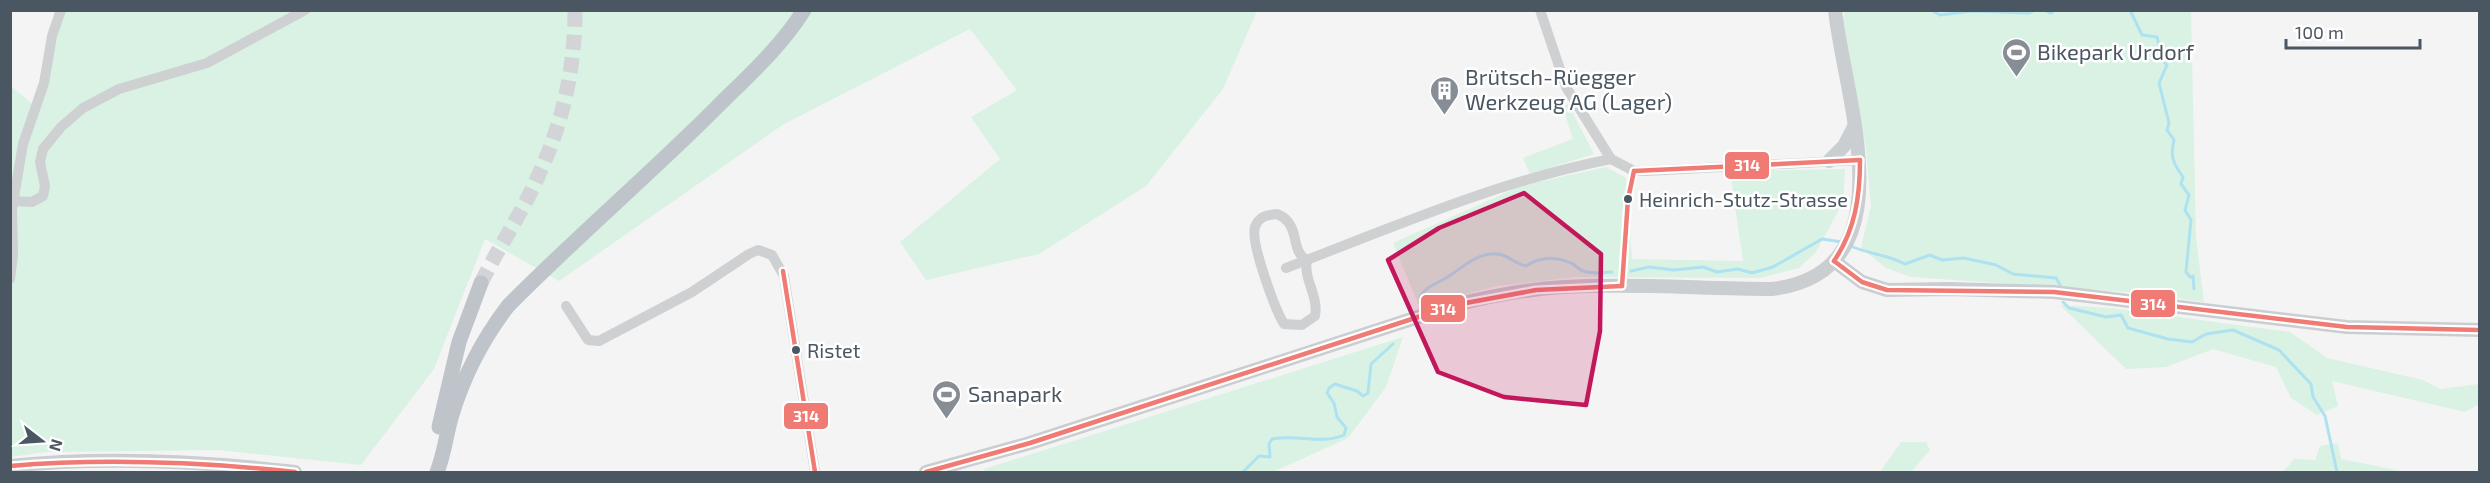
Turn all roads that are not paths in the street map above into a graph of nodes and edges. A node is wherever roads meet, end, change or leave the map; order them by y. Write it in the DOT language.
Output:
graph roads {
  1 [pos="61,10"];
  2 [pos="305,10"];
  3 [pos="804,10"];
  4 [pos="1540,10"];
  5 [pos="1834,10"];
  6 [pos="1839,10"];
  7 [pos="1836,29"];
  8 [pos="1855,125"];
  9 [pos="1611,159"];
  10 [pos="1860,160"];
  11 [pos="1829,161"];
  12 [pos="13,201"];
  13 [pos="1837,257"];
  14 [pos="1307,260"];
  15 [pos="1286,268"];
  16 [pos="10,279"];
  17 [pos="481,283"];
  18 [pos="566,306"];
  19 [pos="2480,330"];
  20 [pos="10,466"];
  21 [pos="295,472"];
  22 [pos="430,472"];
  23 [pos="437,472"];
  24 [pos="815,472"];
  25 [pos="926,472"];
  1 -- 12 [label="street"];
  2 -- 12 [label="street"];
  3 -- 23 [label="highway"];
  4 -- 9 [label="street"];
  5 -- 7 [label="main road"];
  6 -- 7 [label="main road"];
  7 -- 8 [label="main road"];
  8 -- 10 [label="main road"];
  8 -- 11 [label="main road"];
  9 -- 11 [label="street"];
  9 -- 14 [label="street"];
  10 -- 11 [label="street"];
  10 -- 13 [label="main road"];
  12 -- 16 [label="street"];
  13 -- 19 [label="main road"];
  13 -- 25 [label="main road"];
  14 -- 14 [label="street"];
  14 -- 15 [label="street"];
  17 -- 22 [label="highway"];
  18 -- 24 [label="street"];
  20 -- 21 [label="main road"];
}
